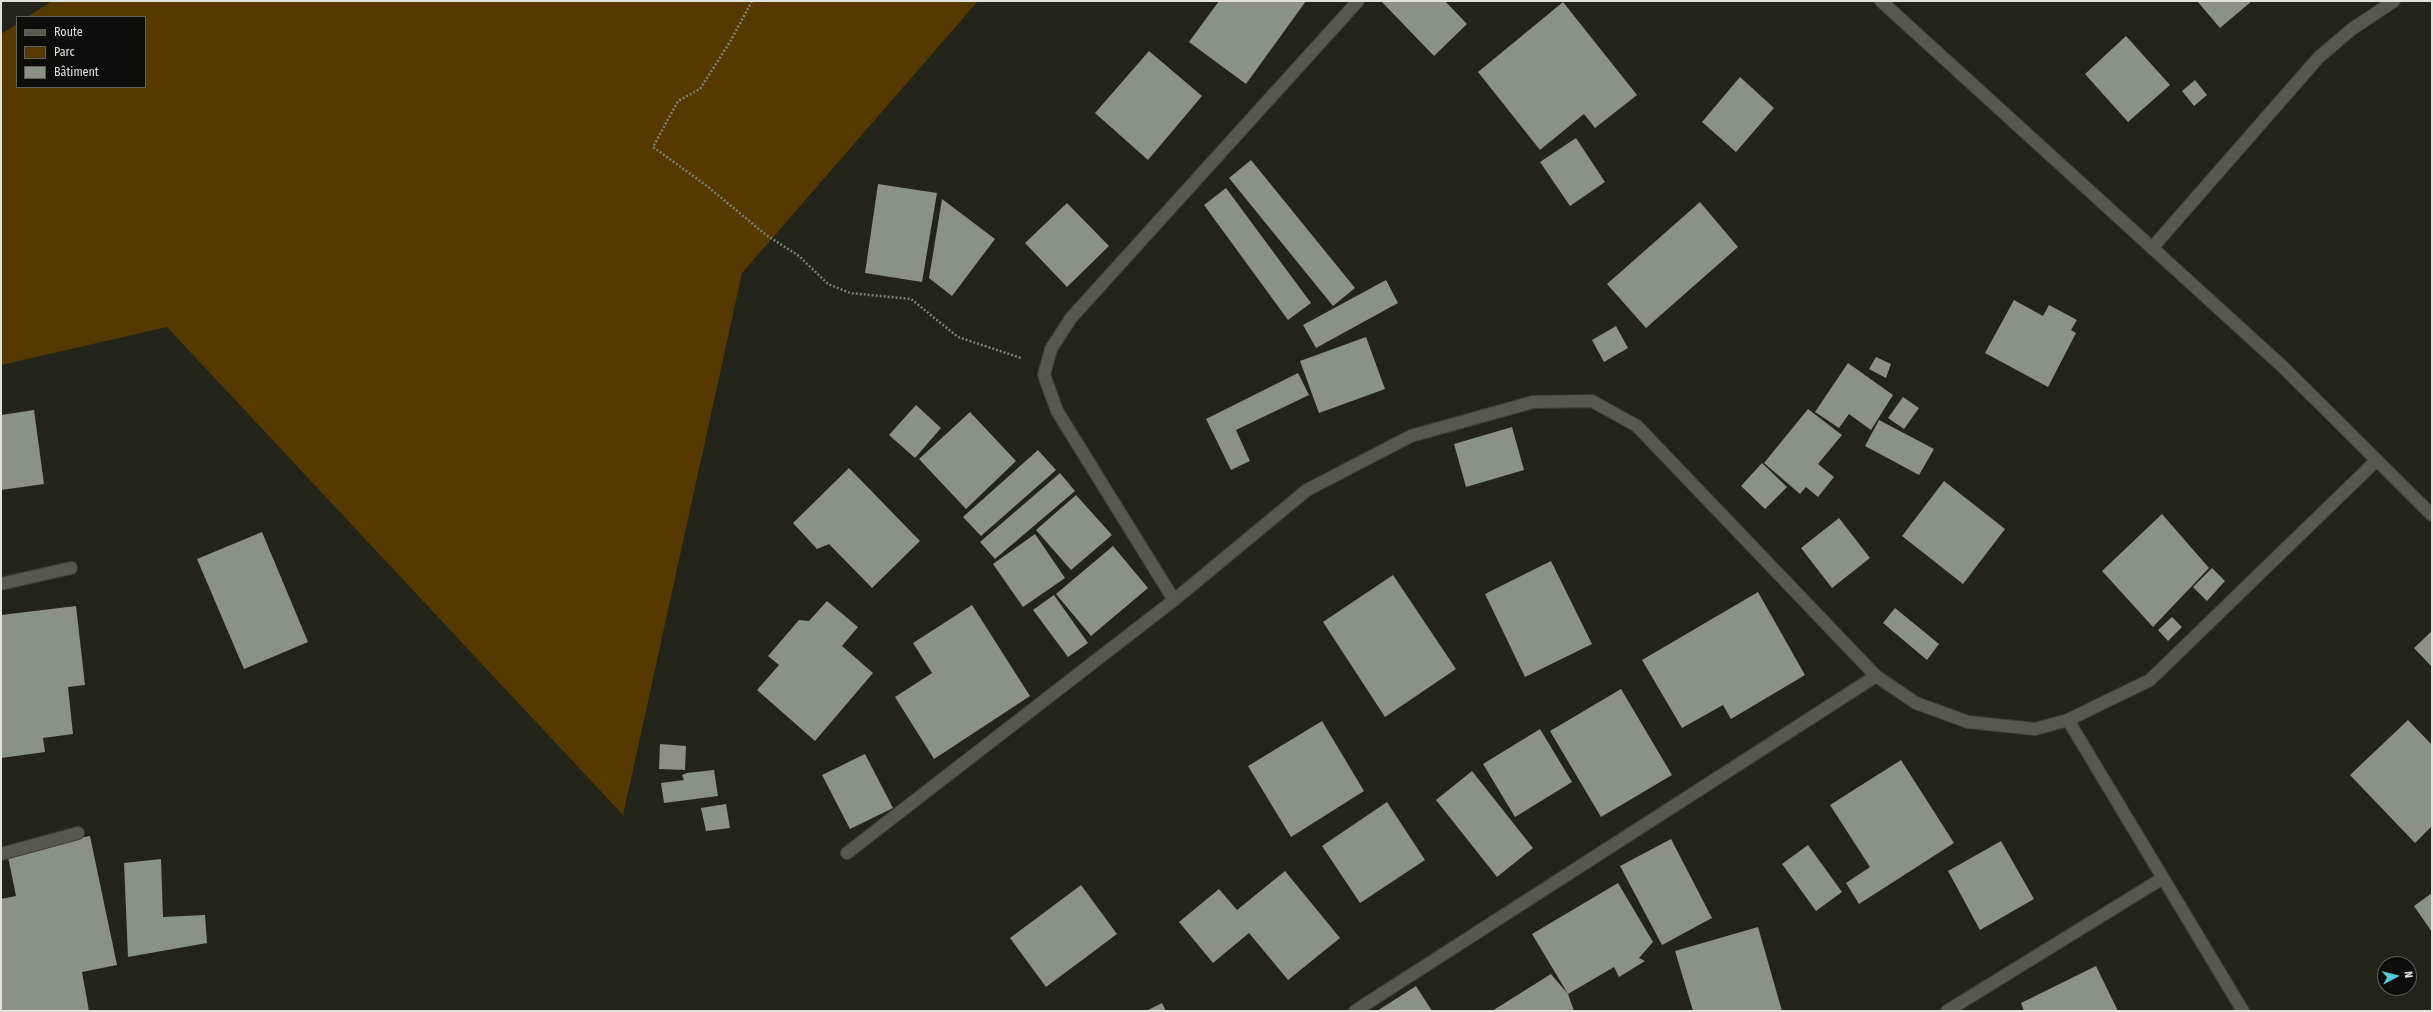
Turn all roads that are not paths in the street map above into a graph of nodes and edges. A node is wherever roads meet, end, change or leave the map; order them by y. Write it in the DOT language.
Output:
graph roads {
  1 [pos="1358,1"];
  2 [pos="1881,1"];
  3 [pos="2394,1"];
  4 [pos="2152,248"];
  5 [pos="2377,460"];
  6 [pos="2432,515"];
  7 [pos="70,568"];
  8 [pos="1,584"];
  9 [pos="1174,600"];
  10 [pos="1876,676"];
  11 [pos="2068,720"];
  12 [pos="78,833"];
  13 [pos="847,853"];
  14 [pos="1,854"];
  15 [pos="2163,878"];
  16 [pos="1355,1011"];
  17 [pos="1947,1011"];
  18 [pos="2243,1011"];
  1 -- 9 [label="street"];
  2 -- 4 [label="street"];
  3 -- 4 [label="street"];
  4 -- 5 [label="street"];
  5 -- 6 [label="street"];
  5 -- 11 [label="street"];
  7 -- 8 [label="street"];
  9 -- 10 [label="street"];
  9 -- 13 [label="street"];
  10 -- 11 [label="street"];
  10 -- 16 [label="street"];
  11 -- 15 [label="street"];
  12 -- 14 [label="street"];
  15 -- 17 [label="street"];
  15 -- 18 [label="street"];
}
